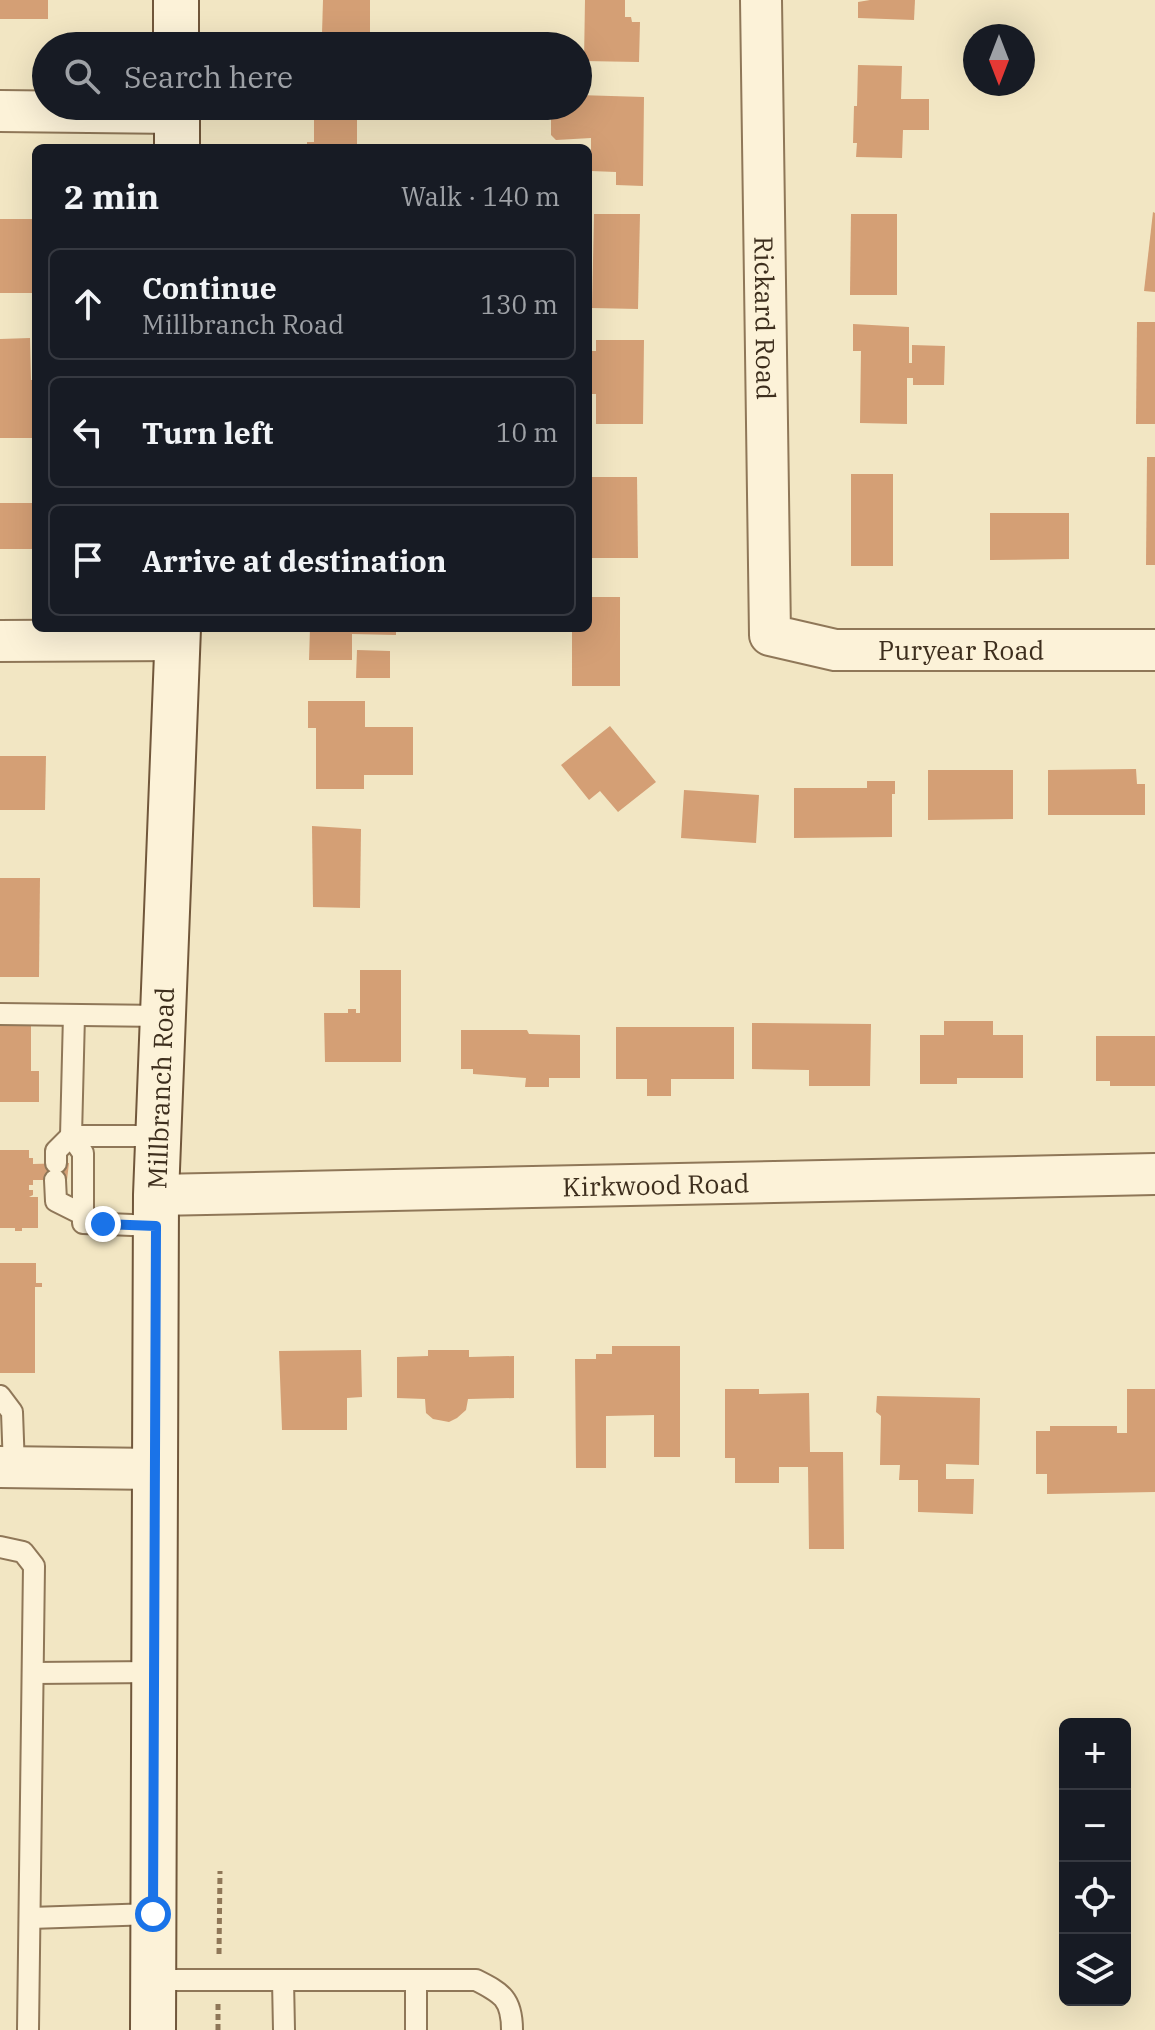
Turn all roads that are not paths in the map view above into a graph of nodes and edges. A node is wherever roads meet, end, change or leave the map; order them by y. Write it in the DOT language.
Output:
graph roads {
  1 [pos="176,0"];
  2 [pos="761,0"];
  3 [pos="176,32"];
  4 [pos="0,111"];
  5 [pos="32,113"];
  6 [pos="145,120"];
  7 [pos="177,122"];
  8 [pos="178,634"];
  9 [pos="770,635"];
  10 [pos="0,641"];
  11 [pos="1155,650"];
  12 [pos="0,1014"];
  13 [pos="74,1015"];
  14 [pos="163,1016"];
  15 [pos="71,1136"];
  16 [pos="158,1136"];
  17 [pos="1155,1174"];
  18 [pos="156,1211"];
  19 [pos="82,1214"];
  20 [pos="0,1396"];
  21 [pos="7,1468"];
  22 [pos="156,1469"];
  23 [pos="0,1547"];
  24 [pos="155,1672"];
  25 [pos="33,1673"];
  26 [pos="153,1914"];
  27 [pos="30,1918"];
  28 [pos="153,1980"];
  29 [pos="283,1980"];
  30 [pos="416,1980"];
  31 [pos="28,2030"];
  32 [pos="153,2030"];
  33 [pos="284,2030"];
  34 [pos="416,2030"];
  35 [pos="512,2030"];
  1 -- 3 [label="main road"];
  2 -- 9 [label="street, Rickard Road"];
  4 -- 5 [label="street"];
  6 -- 7 [label="street"];
  8 -- 10 [label="street"];
  8 -- 14 [label="main road, Millbranch Road"];
  9 -- 11 [label="street, Puryear Road"];
  12 -- 13 [label="lane"];
  13 -- 14 [label="lane"];
  13 -- 15 [label="lane"];
  14 -- 16 [label="main road, Millbranch Road"];
  15 -- 16 [label="lane"];
  15 -- 19 [label="lane"];
  15 -- 19 [label="lane"];
  16 -- 18 [label="main road, Millbranch Road"];
  17 -- 18 [label="street, Kirkwood Road"];
  18 -- 19 [label="lane"];
  18 -- 22 [label="main road, Millbranch Road"];
  20 -- 21 [label="lane"];
  21 -- 22 [label="street"];
  22 -- 24 [label="main road, Millbranch Road"];
  23 -- 25 [label="lane"];
  24 -- 25 [label="lane"];
  24 -- 26 [label="main road, Millbranch Road"];
  25 -- 27 [label="lane"];
  26 -- 27 [label="lane"];
  26 -- 28 [label="main road, Millbranch Road"];
  27 -- 31 [label="lane"];
  28 -- 29 [label="lane"];
  28 -- 32 [label="main road, Millbranch Road"];
  29 -- 30 [label="lane"];
  29 -- 33 [label="lane"];
  30 -- 34 [label="lane"];
  30 -- 35 [label="lane"];
}
